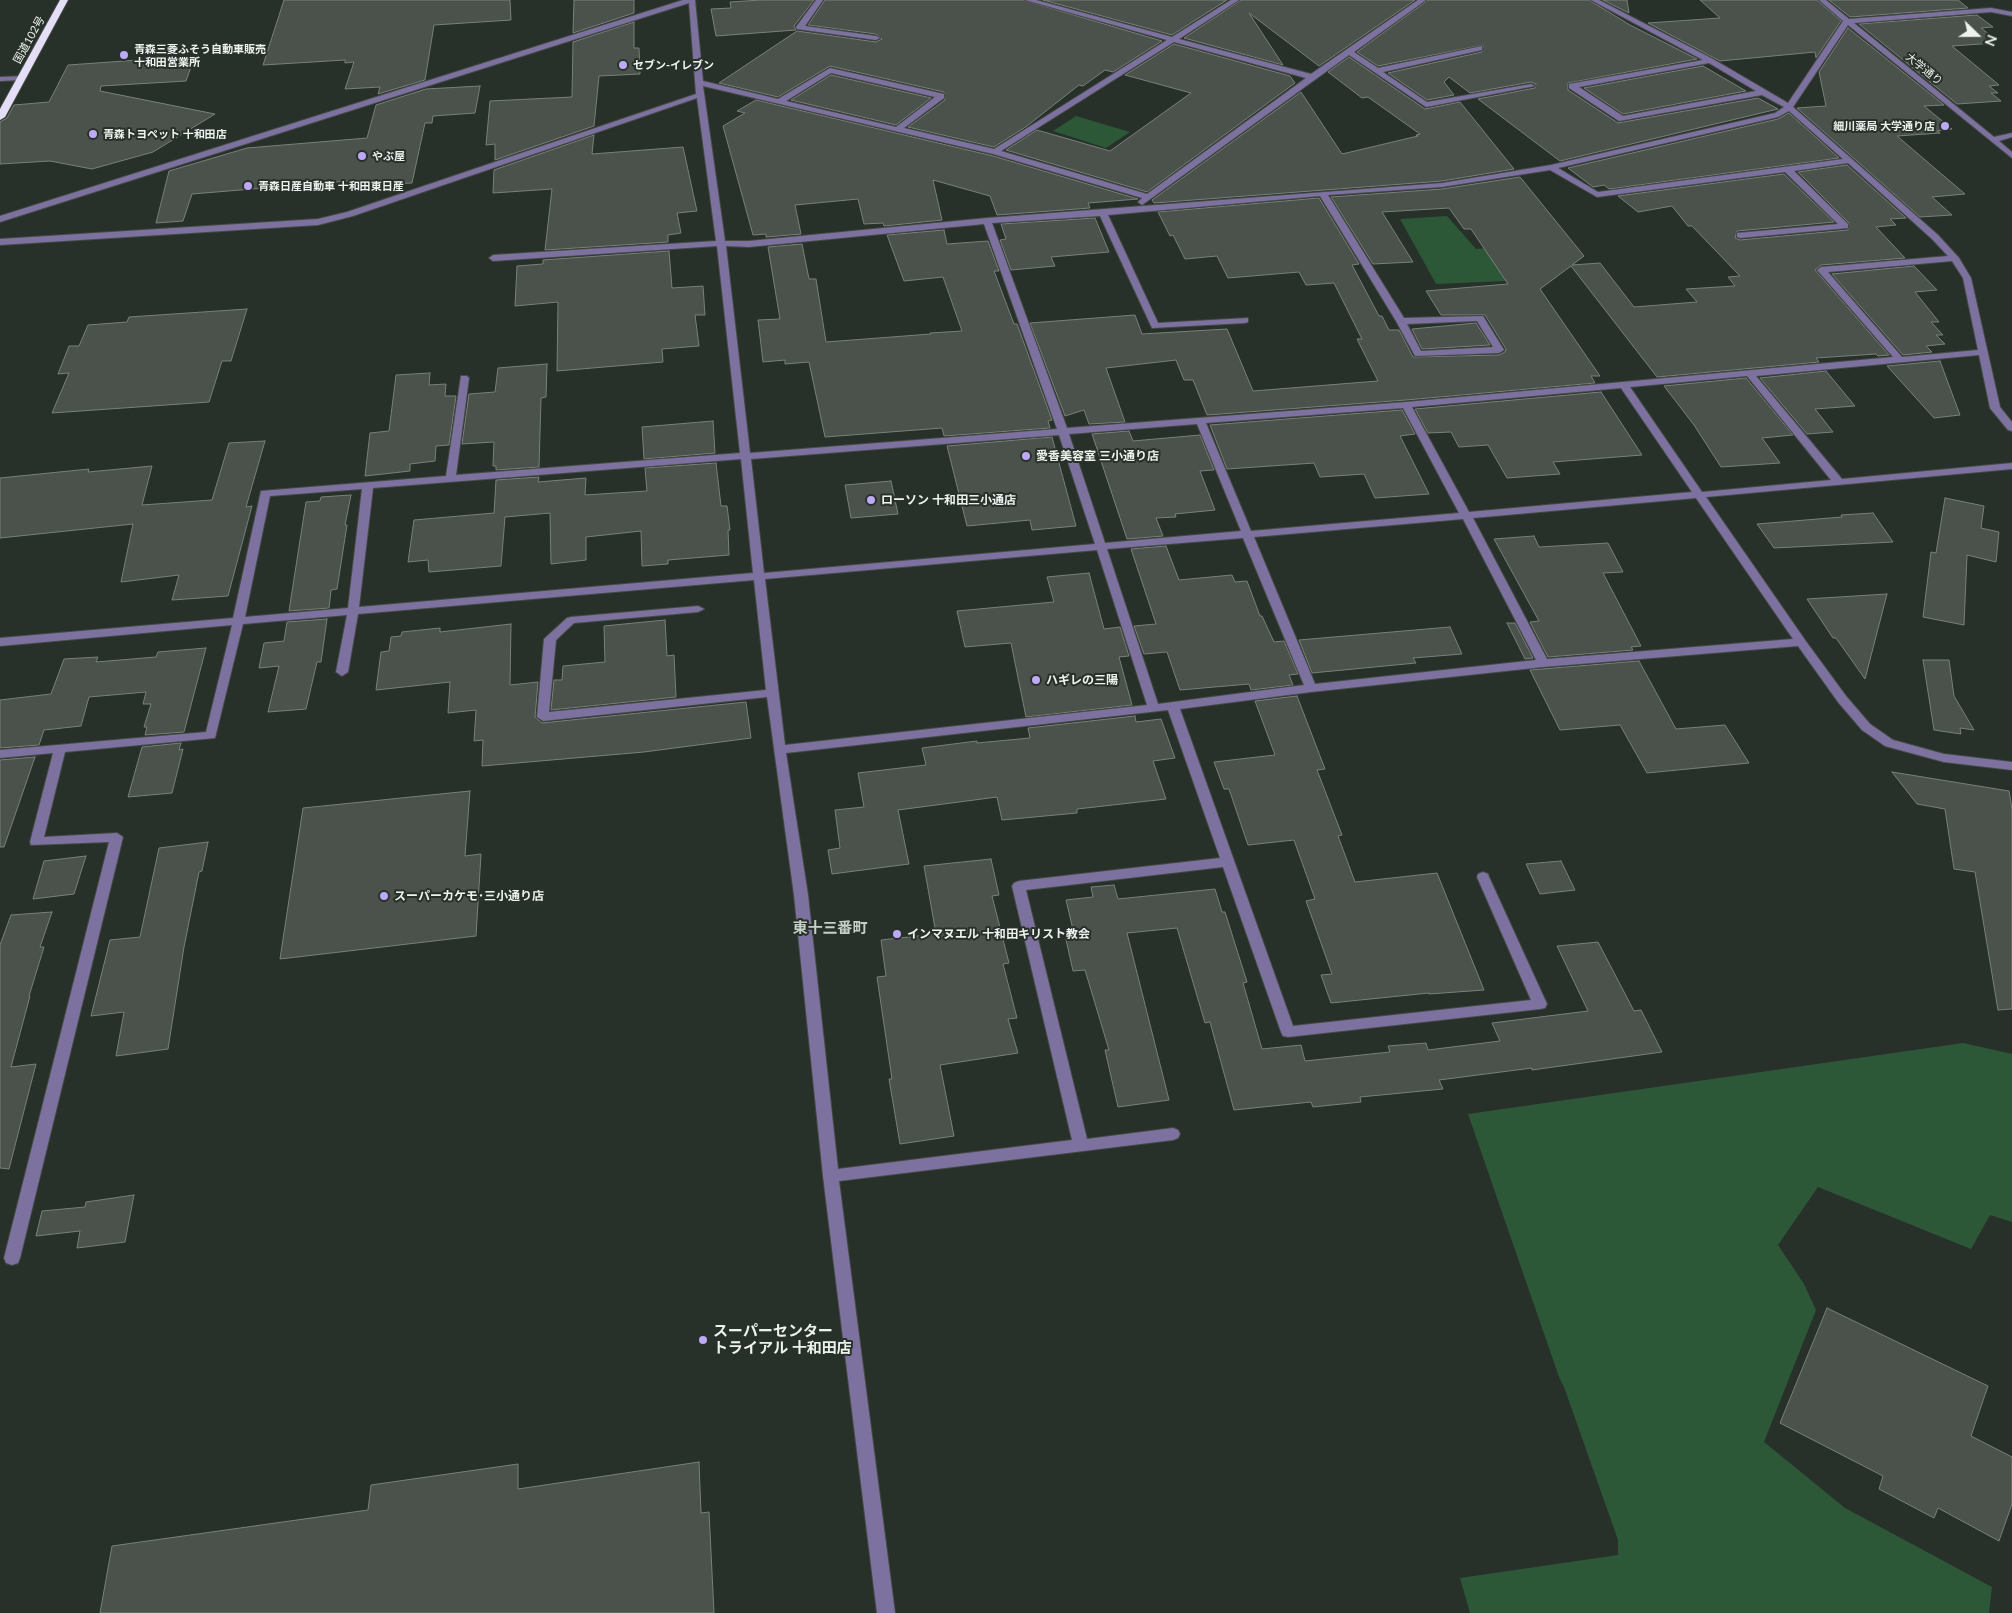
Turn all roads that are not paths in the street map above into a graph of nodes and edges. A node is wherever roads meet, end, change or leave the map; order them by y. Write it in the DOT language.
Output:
graph roads {
  1 [pos="64,0"];
  2 [pos="691,0"];
  3 [pos="820,0"];
  4 [pos="1028,0"];
  5 [pos="1049,0"];
  6 [pos="1236,0"];
  7 [pos="1423,0"];
  8 [pos="1594,0"];
  9 [pos="1822,0"];
  10 [pos="1977,0"];
  11 [pos="1041,4"];
  12 [pos="1991,10"];
  13 [pos="2012,14"];
  14 [pos="1847,21"];
  15 [pos="876,38"];
  16 [pos="1173,40"];
  17 [pos="1480,48"];
  18 [pos="1348,51"];
  19 [pos="1710,61"];
  20 [pos="1377,71"];
  21 [pos="1312,77"];
  22 [pos="21,78"];
  23 [pos="0,79"];
  24 [pos="700,83"];
  25 [pos="1531,86"];
  26 [pos="1764,92"];
  27 [pos="700,95"];
  28 [pos="779,102"];
  29 [pos="1789,107"];
  30 [pos="0,117"];
  31 [pos="897,130"];
  32 [pos="2012,135"];
  33 [pos="1994,140"];
  34 [pos="995,152"];
  35 [pos="2012,156"];
  36 [pos="1848,161"];
  37 [pos="1551,167"];
  38 [pos="1786,168"];
  39 [pos="1323,193"];
  40 [pos="1147,197"];
  41 [pos="1139,209"];
  42 [pos="1103,213"];
  43 [pos="0,219"];
  44 [pos="987,221"];
  45 [pos="1740,235"];
  46 [pos="0,242"];
  47 [pos="721,243"];
  48 [pos="493,258"];
  49 [pos="1956,258"];
  50 [pos="1245,320"];
  51 [pos="1401,321"];
  52 [pos="1982,352"];
  53 [pos="1900,360"];
  54 [pos="1750,374"];
  55 [pos="464,378"];
  56 [pos="1624,386"];
  57 [pos="1406,405"];
  58 [pos="1201,422"];
  59 [pos="2012,428"];
  60 [pos="1064,431"];
  61 [pos="747,456"];
  62 [pos="2012,466"];
  63 [pos="451,478"];
  64 [pos="1838,481"];
  65 [pos="368,486"];
  66 [pos="1699,495"];
  67 [pos="1466,515"];
  68 [pos="1247,534"];
  69 [pos="1100,547"];
  70 [pos="759,576"];
  71 [pos="698,609"];
  72 [pos="353,613"];
  73 [pos="238,622"];
  74 [pos="0,642"];
  75 [pos="1801,642"];
  76 [pos="1543,663"];
  77 [pos="342,672"];
  78 [pos="1311,688"];
  79 [pos="773,693"];
  80 [pos="1173,706"];
  81 [pos="1154,708"];
  82 [pos="60,748"];
  83 [pos="780,750"];
  84 [pos="0,754"];
  85 [pos="2012,766"];
  86 [pos="1229,862"];
  87 [pos="1484,877"];
  88 [pos="1174,1134"];
  89 [pos="1081,1146"];
  90 [pos="831,1176"];
  91 [pos="12,1258"];
  92 [pos="886,1613"];
  1 -- 22 [label="highway, 国道102号"];
  2 -- 24 [label="street"];
  2 -- 43 [label="street"];
  3 -- 15 [label="street"];
  4 -- 11 [label="street"];
  5 -- 11 [label="street"];
  6 -- 16 [label="street"];
  7 -- 18 [label="street"];
  8 -- 19 [label="street"];
  9 -- 14 [label="street, 大学通り"];
  10 -- 12 [label="street"];
  11 -- 16 [label="street"];
  12 -- 13 [label="street"];
  12 -- 14 [label="street"];
  14 -- 29 [label="street"];
  14 -- 33 [label="street, 大学通り"];
  16 -- 21 [label="street"];
  16 -- 34 [label="street"];
  17 -- 20 [label="street"];
  18 -- 20 [label="street"];
  18 -- 21 [label="street"];
  19 -- 26 [label="street"];
  19 -- 26 [label="street"];
  20 -- 25 [label="street"];
  21 -- 40 [label="street"];
  22 -- 23 [label="street"];
  22 -- 30 [label="highway, 国道102号"];
  24 -- 27 [label="street"];
  24 -- 28 [label="street"];
  26 -- 29 [label="street"];
  27 -- 46 [label="street"];
  27 -- 47 [label="street"];
  28 -- 31 [label="street"];
  28 -- 31 [label="street"];
  29 -- 36 [label="street"];
  29 -- 37 [label="street"];
  31 -- 34 [label="street"];
  32 -- 33 [label="street"];
  33 -- 35 [label="street, 大学通り"];
  34 -- 40 [label="street"];
  36 -- 38 [label="street"];
  36 -- 49 [label="street"];
  37 -- 38 [label="street"];
  37 -- 39 [label="street"];
  38 -- 45 [label="street"];
  39 -- 41 [label="street"];
  39 -- 51 [label="street"];
  40 -- 41 [label="street"];
  41 -- 42 [label="street"];
  42 -- 44 [label="street"];
  42 -- 50 [label="street"];
  44 -- 47 [label="street"];
  44 -- 60 [label="street"];
  47 -- 48 [label="street"];
  47 -- 61 [label="street"];
  49 -- 52 [label="street"];
  49 -- 53 [label="street"];
  51 -- 51 [label="street"];
  52 -- 53 [label="street"];
  52 -- 59 [label="street"];
  53 -- 54 [label="street"];
  54 -- 56 [label="street"];
  54 -- 64 [label="street"];
  55 -- 63 [label="street"];
  56 -- 57 [label="street"];
  56 -- 66 [label="street"];
  57 -- 58 [label="street"];
  57 -- 67 [label="street"];
  58 -- 60 [label="street"];
  58 -- 68 [label="street"];
  60 -- 61 [label="street"];
  60 -- 69 [label="street"];
  61 -- 63 [label="street"];
  61 -- 70 [label="street"];
  62 -- 64 [label="street"];
  63 -- 65 [label="street"];
  64 -- 66 [label="street"];
  65 -- 72 [label="street"];
  65 -- 73 [label="street"];
  66 -- 67 [label="street"];
  66 -- 75 [label="street"];
  67 -- 68 [label="street"];
  67 -- 76 [label="street"];
  68 -- 69 [label="street"];
  68 -- 78 [label="street"];
  69 -- 70 [label="street"];
  69 -- 81 [label="street"];
  70 -- 72 [label="street"];
  70 -- 79 [label="street"];
  71 -- 79 [label="street"];
  72 -- 73 [label="street"];
  72 -- 77 [label="street"];
  73 -- 74 [label="street"];
  73 -- 82 [label="street"];
  75 -- 76 [label="street"];
  75 -- 85 [label="street"];
  76 -- 78 [label="street"];
  78 -- 80 [label="street"];
  79 -- 83 [label="street"];
  80 -- 81 [label="street"];
  80 -- 86 [label="street"];
  81 -- 83 [label="street"];
  82 -- 84 [label="street"];
  82 -- 91 [label="street"];
  83 -- 90 [label="street"];
  86 -- 87 [label="street"];
  86 -- 89 [label="street"];
  88 -- 89 [label="street"];
  89 -- 90 [label="street"];
  90 -- 92 [label="street"];
}
